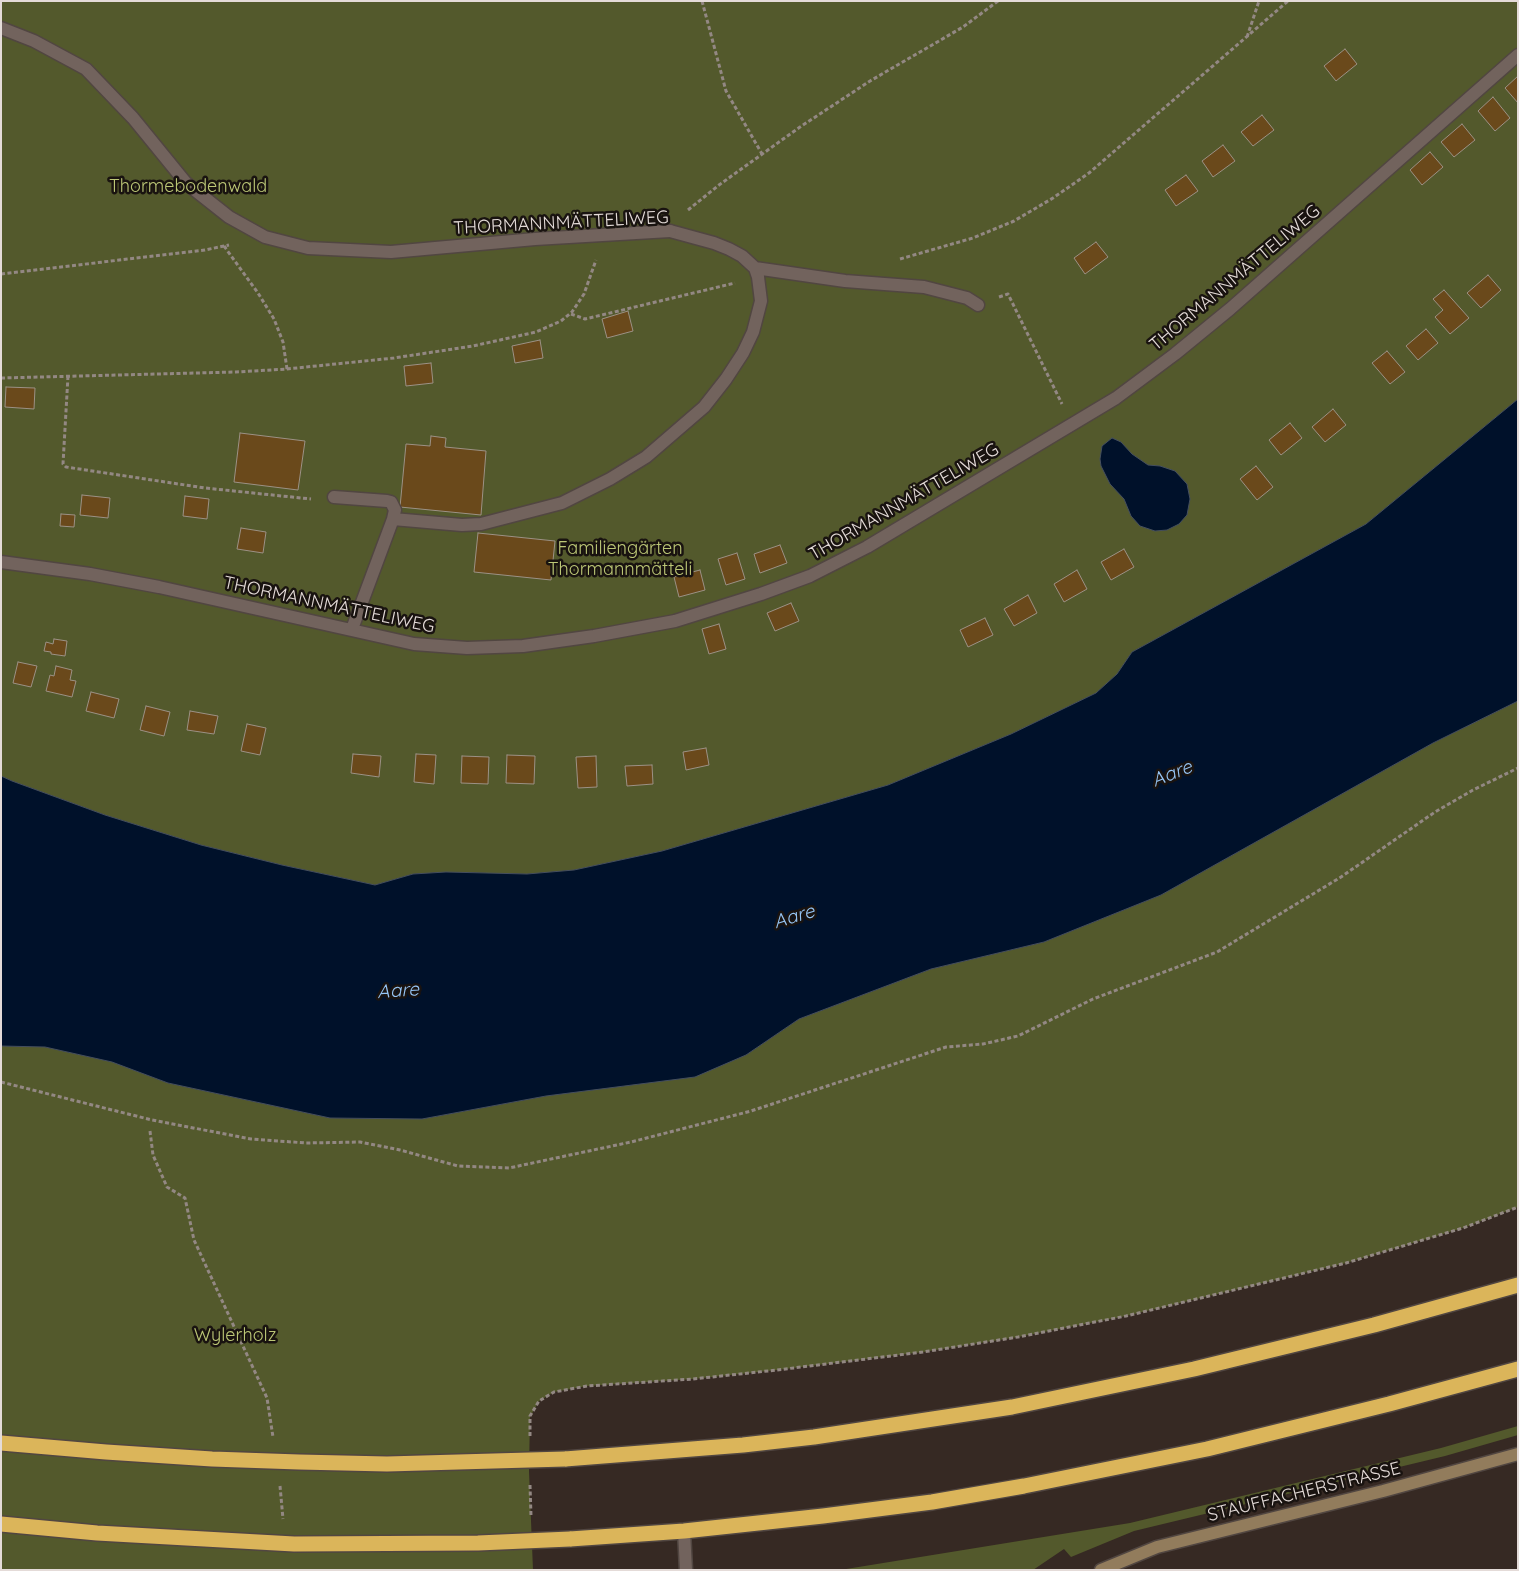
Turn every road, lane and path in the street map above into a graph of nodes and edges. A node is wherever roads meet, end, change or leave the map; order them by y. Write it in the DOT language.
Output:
graph roads {
  1 [pos="702,1"];
  2 [pos="998,1"];
  3 [pos="1259,1"];
  4 [pos="1288,1"];
  5 [pos="1,28"];
  6 [pos="1247,38"];
  7 [pos="1518,54"];
  8 [pos="762,154"];
  9 [pos="250,228"];
  10 [pos="670,231"];
  11 [pos="597,235"];
  12 [pos="224,246"];
  13 [pos="897,260"];
  14 [pos="757,272"];
  15 [pos="1,274"];
  16 [pos="978,305"];
  17 [pos="570,314"];
  18 [pos="287,369"];
  19 [pos="68,376"];
  20 [pos="1,378"];
  21 [pos="1072,424"];
  22 [pos="334,497"];
  23 [pos="393,519"];
  24 [pos="1,562"];
  25 [pos="352,629"];
  26 [pos="1518,768"];
  27 [pos="1,1082"];
  28 [pos="150,1131"];
  29 [pos="1518,1208"];
  30 [pos="1518,1285"];
  31 [pos="1518,1369"];
  32 [pos="267,1398"];
  33 [pos="1,1442"];
  34 [pos="530,1444"];
  35 [pos="1518,1454"];
  36 [pos="529,1480"];
  37 [pos="531,1518"];
  38 [pos="1,1524"];
  39 [pos="684,1531"];
  40 [pos="686,1570"];
  41 [pos="1101,1570"];
  1 -- 8 [label="path"];
  2 -- 8 [label="path"];
  3 -- 6 [label="path"];
  4 -- 6 [label="path"];
  5 -- 9 [label="street, THORMANNMÄTTELIWEG"];
  6 -- 13 [label="path"];
  7 -- 21 [label="street, THORMANNMÄTTELIWEG"];
  8 -- 10 [label="path"];
  9 -- 11 [label="street, THORMANNMÄTTELIWEG"];
  9 -- 12 [label="path"];
  10 -- 11 [label="street, THORMANNMÄTTELIWEG"];
  10 -- 14 [label="street, THORMANNMÄTTELIWEG"];
  11 -- 17 [label="path"];
  12 -- 15 [label="path"];
  12 -- 18 [label="path"];
  14 -- 16 [label="street"];
  14 -- 17 [label="path"];
  14 -- 23 [label="street"];
  16 -- 21 [label="path"];
  17 -- 18 [label="path"];
  18 -- 19 [label="path"];
  19 -- 20 [label="path"];
  19 -- 22 [label="path"];
  21 -- 25 [label="street, THORMANNMÄTTELIWEG"];
  22 -- 23 [label="street"];
  23 -- 25 [label="street"];
  24 -- 25 [label="street, THORMANNMÄTTELIWEG"];
  26 -- 27 [label="path"];
  28 -- 32 [label="path"];
  29 -- 34 [label="path"];
  30 -- 33 [label="highway, bridge"];
  31 -- 39 [label="highway"];
  35 -- 41 [label="street, STAUFFACHERSTRASSE"];
  36 -- 37 [label="path"];
  38 -- 39 [label="highway, bridge"];
  39 -- 40 [label="street"];
}
